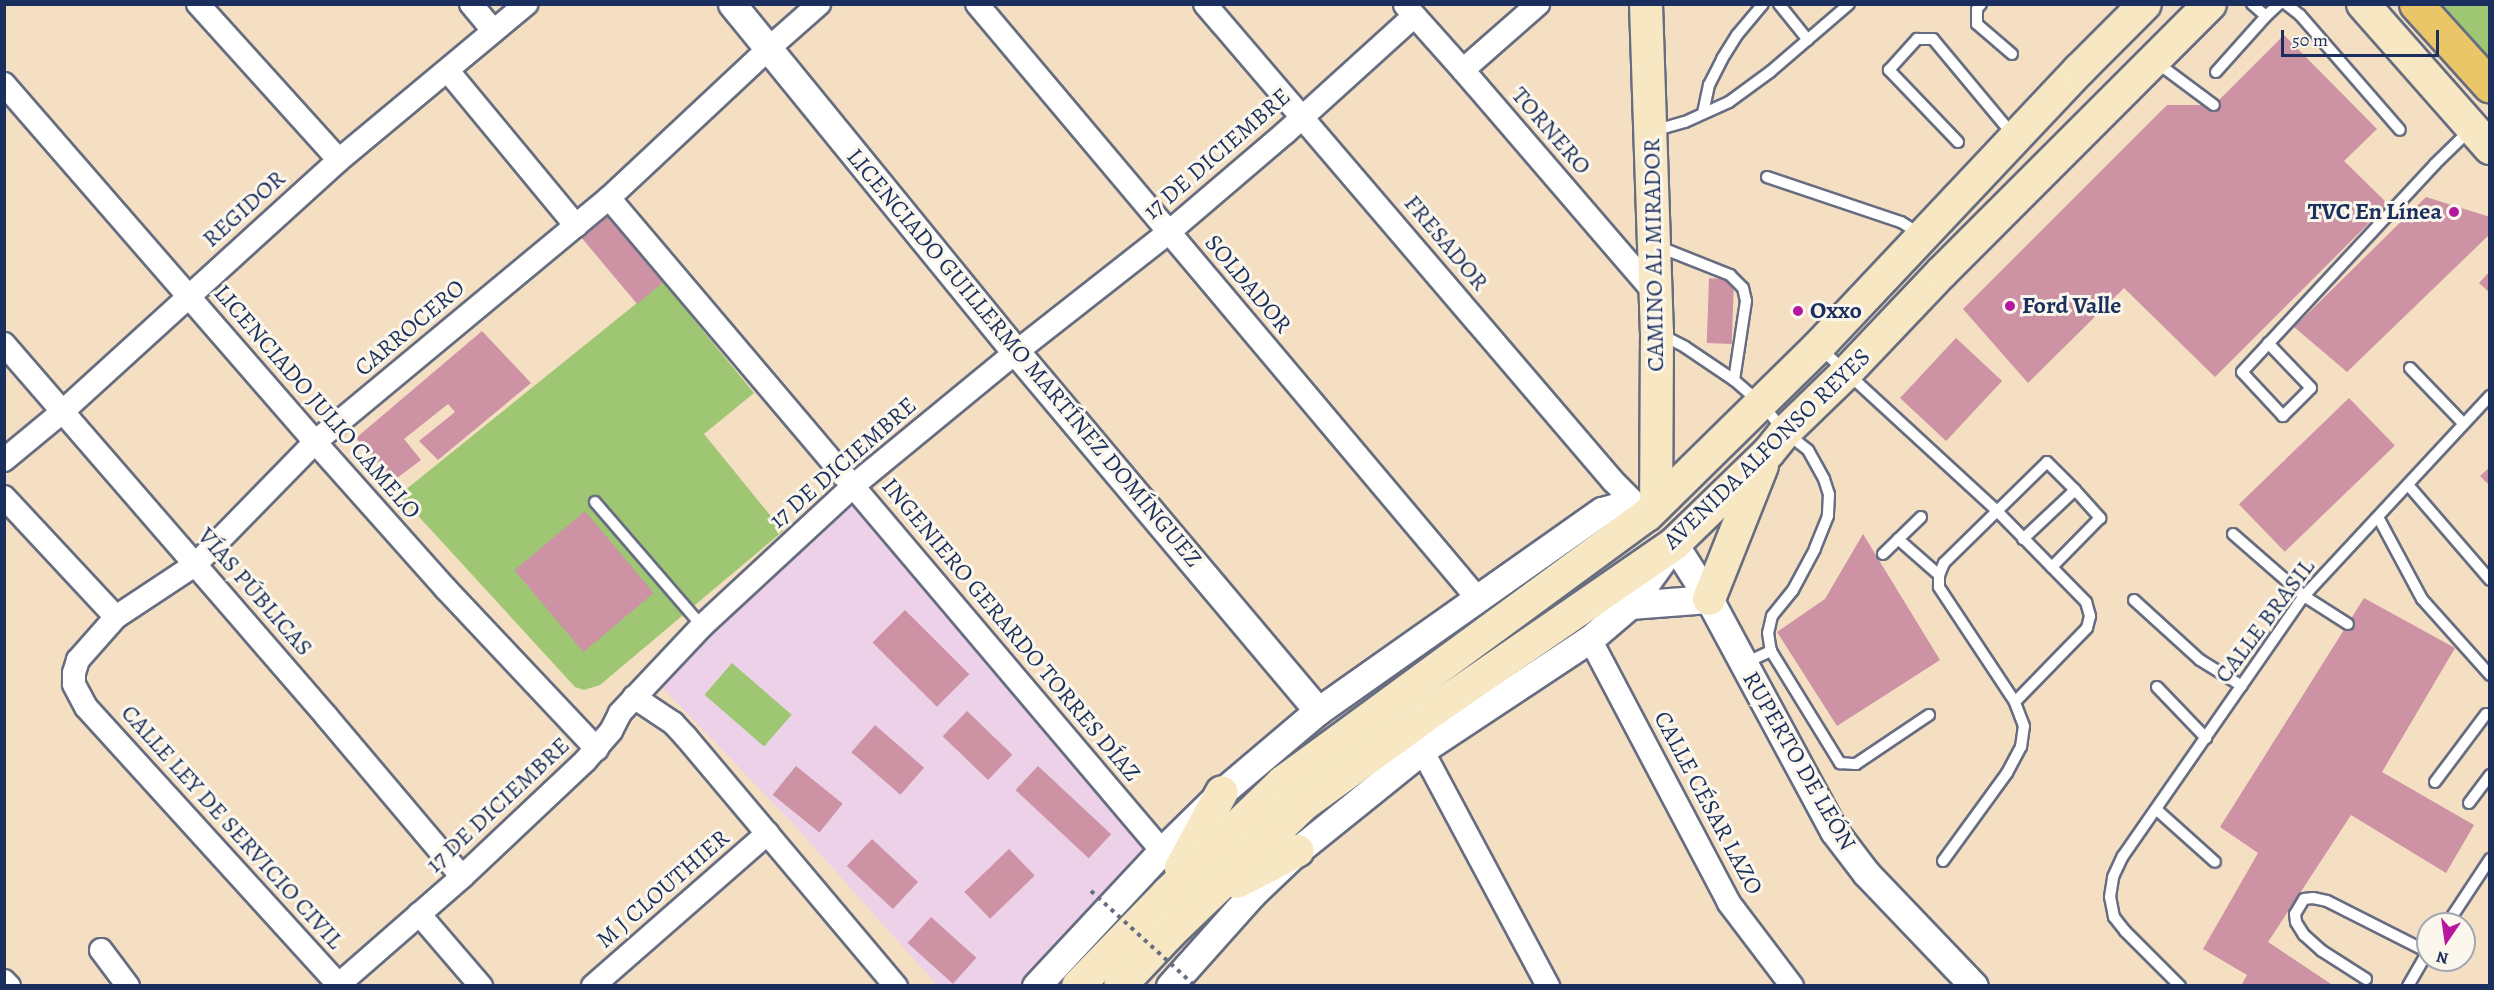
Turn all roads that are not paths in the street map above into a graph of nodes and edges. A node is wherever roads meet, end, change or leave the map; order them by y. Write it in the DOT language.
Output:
graph roads {
  1 [pos="198,4"];
  2 [pos="471,4"];
  3 [pos="526,4"];
  4 [pos="732,4"];
  5 [pos="819,4"];
  6 [pos="977,4"];
  7 [pos="1205,4"];
  8 [pos="1538,4"];
  9 [pos="1646,4"];
  10 [pos="1763,4"];
  11 [pos="1779,4"];
  12 [pos="1849,4"];
  13 [pos="1981,4"];
  14 [pos="2210,4"];
  15 [pos="2252,4"];
  16 [pos="2279,4"];
  17 [pos="2286,4"];
  18 [pos="2416,4"];
  19 [pos="2144,5"];
  20 [pos="1409,10"];
  21 [pos="2371,10"];
  22 [pos="2266,16"];
  23 [pos="494,31"];
  24 [pos="1808,40"];
  25 [pos="768,49"];
  26 [pos="2012,54"];
  27 [pos="2154,61"];
  28 [pos="1463,70"];
  29 [pos="448,71"];
  30 [pos="2216,72"];
  31 [pos="4,84"];
  32 [pos="2490,86"];
  33 [pos="2214,105"];
  34 [pos="1703,113"];
  35 [pos="1302,117"];
  36 [pos="2400,130"];
  37 [pos="1652,131"];
  38 [pos="2015,138"];
  39 [pos="2481,138"];
  40 [pos="1958,142"];
  41 [pos="339,160"];
  42 [pos="1767,177"];
  43 [pos="609,198"];
  44 [pos="576,226"];
  45 [pos="1169,232"];
  46 [pos="1923,236"];
  47 [pos="1654,245"];
  48 [pos="1656,294"];
  49 [pos="188,296"];
  50 [pos="1658,332"];
  51 [pos="2268,343"];
  52 [pos="4,344"];
  53 [pos="1818,347"];
  54 [pos="1016,351"];
  55 [pos="2410,368"];
  56 [pos="1847,372"];
  57 [pos="1734,380"];
  58 [pos="2490,396"];
  59 [pos="1762,404"];
  60 [pos="62,412"];
  61 [pos="2463,423"];
  62 [pos="315,442"];
  63 [pos="1776,443"];
  64 [pos="4,460"];
  65 [pos="853,486"];
  66 [pos="2409,486"];
  67 [pos="2075,490"];
  68 [pos="4,497"];
  69 [pos="595,502"];
  70 [pos="1652,510"];
  71 [pos="1996,510"];
  72 [pos="1921,517"];
  73 [pos="2378,517"];
  74 [pos="2233,534"];
  75 [pos="2024,538"];
  76 [pos="1898,539"];
  77 [pos="1674,544"];
  78 [pos="1883,554"];
  79 [pos="196,564"];
  80 [pos="2052,567"];
  81 [pos="1939,575"];
  82 [pos="2490,580"];
  83 [pos="2304,596"];
  84 [pos="1478,598"];
  85 [pos="1709,599"];
  86 [pos="2134,600"];
  87 [pos="1630,605"];
  88 [pos="116,616"];
  89 [pos="2348,624"];
  90 [pos="702,626"];
  91 [pos="1590,639"];
  92 [pos="1772,651"];
  93 [pos="1742,664"];
  94 [pos="2490,675"];
  95 [pos="2242,686"];
  96 [pos="2157,687"];
  97 [pos="634,697"];
  98 [pos="2015,702"];
  99 [pos="86,707"];
  100 [pos="1318,711"];
  101 [pos="2488,714"];
  102 [pos="1929,715"];
  103 [pos="2206,738"];
  104 [pos="597,749"];
  105 [pos="1422,750"];
  106 [pos="2490,775"];
  107 [pos="2435,782"];
  108 [pos="1222,792"];
  109 [pos="2469,803"];
  110 [pos="2156,809"];
  111 [pos="768,833"];
  112 [pos="1162,850"];
  113 [pos="1297,851"];
  114 [pos="2490,859"];
  115 [pos="1944,861"];
  116 [pos="2215,862"];
  117 [pos="462,877"];
  118 [pos="1168,893"];
  119 [pos="1207,897"];
  120 [pos="2454,912"];
  121 [pos="419,914"];
  122 [pos="2416,946"];
  123 [pos="101,950"];
  124 [pos="2416,972"];
  125 [pos="2366,979"];
  126 [pos="4,981"];
  127 [pos="338,985"];
  128 [pos="9,986"];
  129 [pos="128,986"];
  130 [pos="481,986"];
  131 [pos="593,986"];
  132 [pos="896,986"];
  133 [pos="1035,986"];
  134 [pos="1078,986"];
  135 [pos="1120,986"];
  136 [pos="1170,986"];
  137 [pos="1548,986"];
  138 [pos="1792,986"];
  139 [pos="1974,986"];
  140 [pos="2180,986"];
  141 [pos="2408,986"];
  1 -- 41 [label="street"];
  2 -- 23 [label="street"];
  3 -- 23 [label="street, REGIDOR"];
  4 -- 25 [label="street, LICENCIADO GUILLERMO MARTÍNEZ DOMÍNGUEZ"];
  5 -- 25 [label="street, CARROCERO"];
  6 -- 45 [label="street, SOLDADOR"];
  7 -- 35 [label="street, FRESADOR"];
  8 -- 28 [label="street"];
  9 -- 37 [label="main road, CAMINO AL MIRADOR"];
  10 -- 34 [label="lane"];
  11 -- 24 [label="lane"];
  12 -- 24 [label="lane"];
  13 -- 26 [label="lane"];
  14 -- 27 [label="main road, AVENIDA ALFONSO REYES"];
  15 -- 22 [label="lane"];
  16 -- 22 [label="lane"];
  17 -- 36 [label="lane"];
  18 -- 32 [label="highway"];
  19 -- 38 [label="main road, AVENIDA ALFONSO REYES"];
  20 -- 28 [label="street, TORNERO"];
  20 -- 35 [label="street, 17 DE DICIEMBRE"];
  21 -- 39 [label="main road"];
  22 -- 30 [label="lane"];
  23 -- 29 [label="street, REGIDOR"];
  24 -- 34 [label="lane"];
  25 -- 43 [label="street, CARROCERO"];
  25 -- 54 [label="street, LICENCIADO GUILLERMO MARTÍNEZ DOMÍNGUEZ"];
  27 -- 33 [label="lane"];
  27 -- 56 [label="main road, AVENIDA ALFONSO REYES"];
  28 -- 48 [label="street, TORNERO"];
  29 -- 41 [label="street, REGIDOR"];
  29 -- 44 [label="street"];
  31 -- 49 [label="street, LICENCIADO JULIO CAMELO"];
  34 -- 37 [label="lane"];
  35 -- 45 [label="street, 17 DE DICIEMBRE"];
  35 -- 70 [label="street, FRESADOR"];
  37 -- 47 [label="main road, CAMINO AL MIRADOR"];
  38 -- 40 [label="lane"];
  38 -- 46 [label="main road, AVENIDA ALFONSO REYES"];
  39 -- 51 [label="lane"];
  41 -- 49 [label="street, REGIDOR"];
  42 -- 46 [label="lane"];
  43 -- 44 [label="street, CARROCERO"];
  43 -- 65 [label="street, INGENIERO GERARDO TORRES DÍAZ"];
  44 -- 62 [label="street, CARROCERO"];
  45 -- 54 [label="street, 17 DE DICIEMBRE"];
  45 -- 84 [label="street, SOLDADOR"];
  46 -- 53 [label="main road, AVENIDA ALFONSO REYES"];
  47 -- 48 [label="main road, CAMINO AL MIRADOR"];
  47 -- 57 [label="lane"];
  48 -- 50 [label="main road, CAMINO AL MIRADOR"];
  49 -- 60 [label="street, REGIDOR"];
  49 -- 62 [label="street, LICENCIADO JULIO CAMELO"];
  50 -- 57 [label="lane"];
  50 -- 70 [label="main road, CAMINO AL MIRADOR"];
  51 -- 51 [label="lane"];
  52 -- 60 [label="street, VÍAS PÚBLICAS"];
  53 -- 56 [label="lane"];
  53 -- 59 [label="main road, AVENIDA ALFONSO REYES"];
  54 -- 65 [label="street, 17 DE DICIEMBRE"];
  54 -- 100 [label="street, LICENCIADO GUILLERMO MARTÍNEZ DOMÍNGUEZ"];
  55 -- 61 [label="lane"];
  56 -- 63 [label="main road, AVENIDA ALFONSO REYES"];
  56 -- 71 [label="lane"];
  57 -- 59 [label="lane"];
  58 -- 61 [label="lane, CALLE BRASIL"];
  59 -- 63 [label="lane"];
  59 -- 70 [label="main road, AVENIDA ALFONSO REYES"];
  60 -- 64 [label="street, REGIDOR"];
  60 -- 79 [label="street, VÍAS PÚBLICAS"];
  61 -- 66 [label="lane, CALLE BRASIL"];
  62 -- 79 [label="street, CARROCERO"];
  62 -- 104 [label="street, LICENCIADO JULIO CAMELO"];
  63 -- 77 [label="main road, AVENIDA ALFONSO REYES"];
  63 -- 85 [label="main road"];
  63 -- 92 [label="lane"];
  65 -- 90 [label="street, 17 DE DICIEMBRE"];
  65 -- 112 [label="street, INGENIERO GERARDO TORRES DÍAZ"];
  66 -- 73 [label="lane, CALLE BRASIL"];
  66 -- 82 [label="lane"];
  67 -- 71 [label="lane"];
  67 -- 75 [label="lane"];
  67 -- 80 [label="lane"];
  68 -- 88 [label="street"];
  69 -- 90 [label="lane"];
  70 -- 77 [label="main road"];
  70 -- 84 [label="street"];
  70 -- 118 [label="main road, AVENIDA ALFONSO REYES"];
  71 -- 75 [label="lane"];
  71 -- 81 [label="lane"];
  72 -- 76 [label="lane"];
  73 -- 83 [label="lane, CALLE BRASIL"];
  73 -- 94 [label="lane"];
  74 -- 83 [label="lane"];
  75 -- 80 [label="lane"];
  76 -- 78 [label="lane"];
  76 -- 81 [label="lane"];
  77 -- 85 [label="street, RUPERTO DE LEÓN"];
  77 -- 87 [label="street"];
  77 -- 119 [label="main road, AVENIDA ALFONSO REYES"];
  79 -- 88 [label="street, CARROCERO"];
  79 -- 117 [label="street, VÍAS PÚBLICAS"];
  80 -- 98 [label="lane"];
  81 -- 98 [label="lane"];
  83 -- 89 [label="lane"];
  83 -- 95 [label="lane, CALLE BRASIL"];
  84 -- 100 [label="street"];
  85 -- 87 [label="street"];
  85 -- 93 [label="street, RUPERTO DE LEÓN"];
  86 -- 95 [label="lane"];
  87 -- 91 [label="street"];
  88 -- 99 [label="street, CARROCERO"];
  90 -- 97 [label="street, 17 DE DICIEMBRE"];
  91 -- 105 [label="street"];
  91 -- 138 [label="street, CALLE CÉSAR LAZO"];
  92 -- 93 [label="lane"];
  92 -- 102 [label="lane"];
  93 -- 139 [label="street, RUPERTO DE LEÓN"];
  95 -- 103 [label="lane, CALLE BRASIL"];
  96 -- 103 [label="lane"];
  97 -- 104 [label="street, 17 DE DICIEMBRE"];
  97 -- 111 [label="street"];
  98 -- 115 [label="lane"];
  99 -- 127 [label="street, CALLE LEY DE SERVICIO CIVIL"];
  100 -- 108 [label="street"];
  101 -- 107 [label="lane"];
  103 -- 110 [label="lane, CALLE BRASIL"];
  104 -- 117 [label="street, 17 DE DICIEMBRE"];
  105 -- 113 [label="street"];
  105 -- 137 [label="street"];
  106 -- 109 [label="lane"];
  108 -- 112 [label="street"];
  108 -- 118 [label="main road"];
  110 -- 116 [label="lane"];
  110 -- 140 [label="lane, CALLE BRASIL"];
  111 -- 131 [label="street, M J CLOUTHIER"];
  111 -- 132 [label="street"];
  112 -- 133 [label="street"];
  113 -- 119 [label="main road"];
  113 -- 136 [label="street"];
  114 -- 120 [label="lane"];
  117 -- 121 [label="street, 17 DE DICIEMBRE"];
  118 -- 134 [label="main road, AVENIDA ALFONSO REYES"];
  119 -- 135 [label="main road, AVENIDA ALFONSO REYES"];
  121 -- 127 [label="street, 17 DE DICIEMBRE"];
  121 -- 130 [label="street"];
  122 -- 125 [label="lane"];
  123 -- 129 [label="street"];
  124 -- 141 [label="lane"];
  126 -- 128 [label="street"];
}
